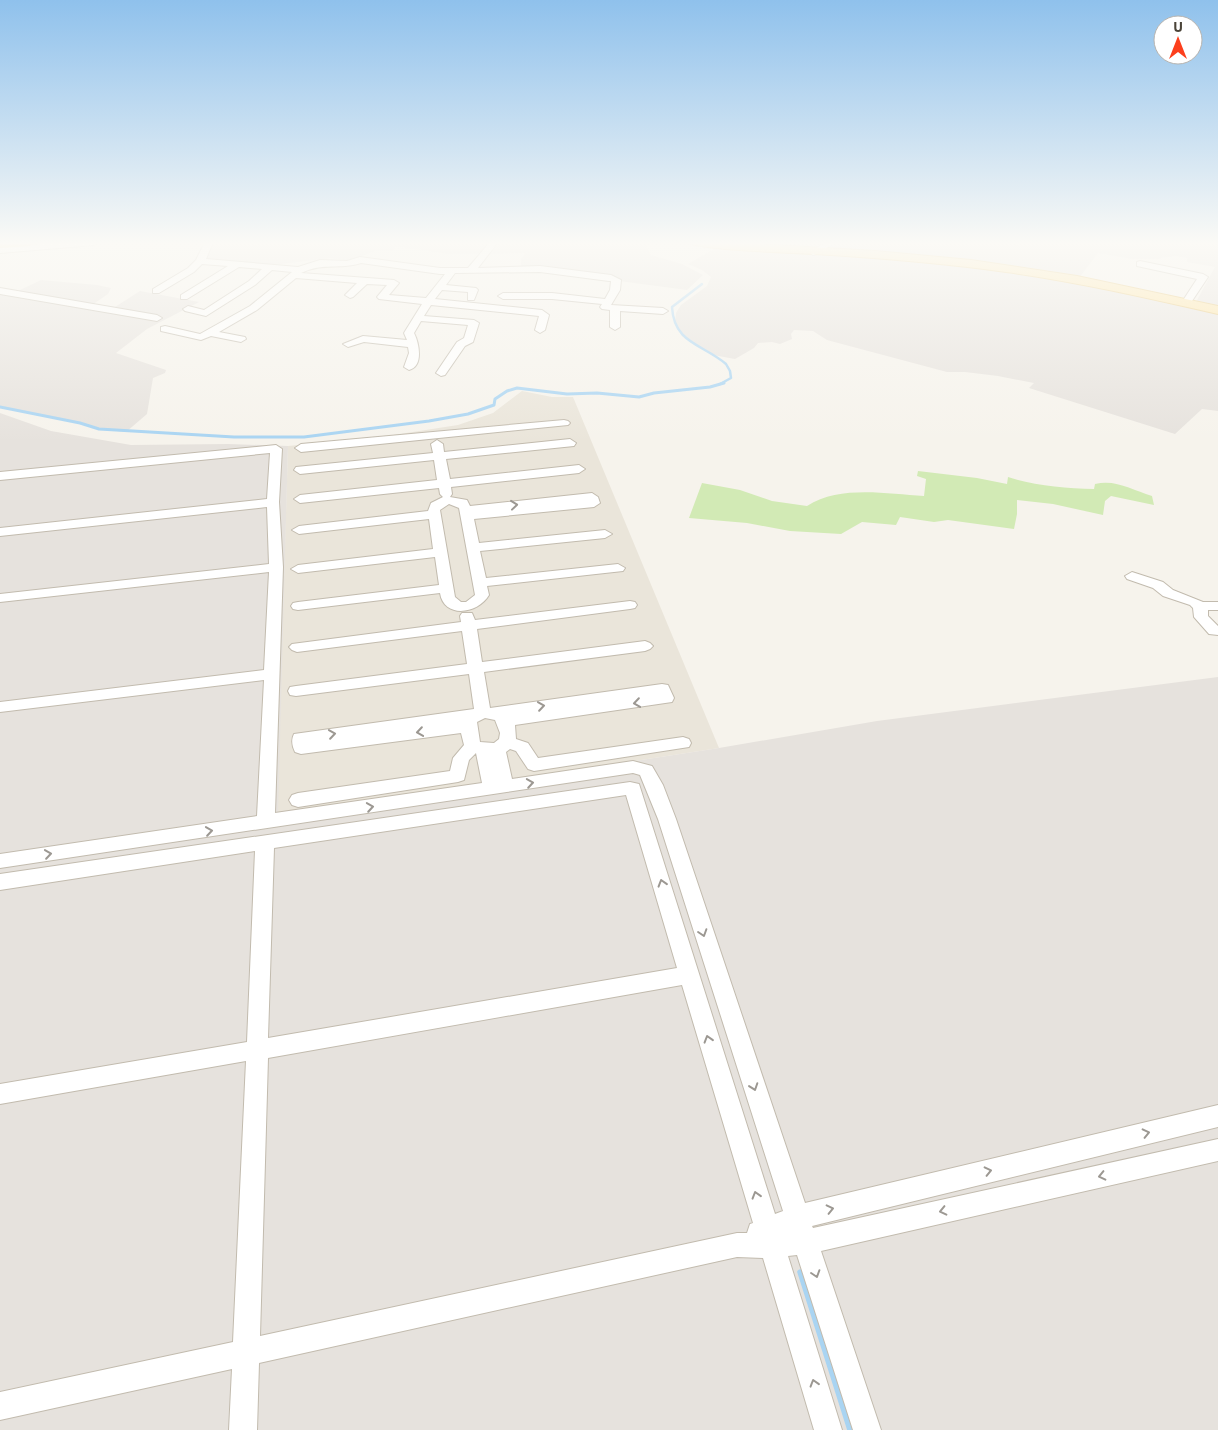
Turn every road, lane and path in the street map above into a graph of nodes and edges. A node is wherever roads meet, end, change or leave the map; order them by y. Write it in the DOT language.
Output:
graph roads {
  1 [pos="103,309"];
  2 [pos="188,309"];
  3 [pos="212,309"];
  4 [pos="250,309"];
  5 [pos="424,309"];
  6 [pos="492,309"];
  7 [pos="612,309"];
  8 [pos="625,309"];
  9 [pos="517,311"];
  10 [pos="206,313"];
  11 [pos="157,318"];
  12 [pos="418,318"];
  13 [pos="234,319"];
  14 [pos="642,320"];
  15 [pos="618,322"];
  16 [pos="514,323"];
  17 [pos="165,329"];
  18 [pos="540,330"];
  19 [pos="206,336"];
  20 [pos="241,339"];
  21 [pos="348,344"];
  22 [pos="413,344"];
  23 [pos="409,367"];
  24 [pos="441,373"];
  25 [pos="564,423"];
  26 [pos="436,434"];
  27 [pos="570,443"];
  28 [pos="301,448"];
  29 [pos="440,455"];
  30 [pos="579,469"];
  31 [pos="300,470"];
  32 [pos="0,476"];
  33 [pos="444,483"];
  34 [pos="300,499"];
  35 [pos="447,500"];
  36 [pos="273,502"];
  37 [pos="466,513"];
  38 [pos="435,514"];
  39 [pos="299,530"];
  40 [pos="0,532"];
  41 [pos="605,534"];
  42 [pos="473,548"];
  43 [pos="441,552"];
  44 [pos="276,567"];
  45 [pos="298,568"];
  46 [pos="618,568"];
  47 [pos="1132,576"];
  48 [pos="480,583"];
  49 [pos="446,588"];
  50 [pos="0,598"];
  51 [pos="630,605"];
  52 [pos="298,606"];
  53 [pos="1200,606"];
  54 [pos="1218,606"];
  55 [pos="465,607"];
  56 [pos="468,625"];
  57 [pos="1214,632"];
  58 [pos="645,646"];
  59 [pos="297,647"];
  60 [pos="476,668"];
  61 [pos="273,674"];
  62 [pos="296,691"];
  63 [pos="0,707"];
  64 [pos="485,717"];
  65 [pos="684,743"];
  66 [pos="491,747"];
  67 [pos="636,778"];
  68 [pos="499,788"];
  69 [pos="298,800"];
  70 [pos="265,832"];
  71 [pos="0,861"];
  72 [pos="0,882"];
  73 [pos="690,975"];
  74 [pos="256,1048"];
  75 [pos="0,1094"];
  76 [pos="1218,1116"];
  77 [pos="1218,1150"];
  78 [pos="798,1217"];
  79 [pos="769,1237"];
  80 [pos="805,1242"];
  81 [pos="246,1354"];
  82 [pos="0,1406"];
  83 [pos="243,1430"];
  84 [pos="828,1430"];
  85 [pos="867,1430"];
  1 -- 11 [label="street"];
  2 -- 10 [label="street"];
  3 -- 10 [label="street"];
  4 -- 13 [label="street"];
  5 -- 12 [label="street"];
  6 -- 9 [label="street"];
  7 -- 15 [label="street"];
  8 -- 14 [label="street"];
  9 -- 16 [label="street"];
  9 -- 18 [label="street"];
  10 -- 13 [label="street"];
  12 -- 22 [label="street"];
  12 -- 24 [label="street"];
  13 -- 19 [label="street"];
  17 -- 19 [label="street"];
  19 -- 20 [label="street"];
  21 -- 22 [label="street"];
  22 -- 23 [label="street"];
  25 -- 26 [label="street"];
  26 -- 28 [label="street"];
  26 -- 29 [label="street"];
  27 -- 29 [label="street"];
  29 -- 31 [label="street"];
  29 -- 33 [label="street"];
  30 -- 33 [label="street"];
  32 -- 36 [label="street"];
  33 -- 34 [label="street"];
  33 -- 35 [label="street"];
  35 -- 37 [label="street"];
  35 -- 38 [label="street"];
  36 -- 40 [label="street"];
  36 -- 44 [label="street"];
  37 -- 37 [label="street, one-way"];
  37 -- 42 [label="street"];
  38 -- 39 [label="street"];
  38 -- 43 [label="street"];
  41 -- 42 [label="street"];
  42 -- 48 [label="street"];
  43 -- 45 [label="street"];
  43 -- 49 [label="street"];
  44 -- 50 [label="street"];
  44 -- 61 [label="street"];
  46 -- 48 [label="street"];
  47 -- 53 [label="street"];
  48 -- 55 [label="street"];
  49 -- 52 [label="street"];
  49 -- 55 [label="street"];
  51 -- 56 [label="street"];
  53 -- 54 [label="street"];
  53 -- 57 [label="street"];
  55 -- 56 [label="street"];
  56 -- 59 [label="street"];
  56 -- 60 [label="street"];
  58 -- 60 [label="street"];
  60 -- 62 [label="street"];
  60 -- 64 [label="street"];
  61 -- 63 [label="street"];
  61 -- 70 [label="street"];
  64 -- 64 [label="street, one-way"];
  64 -- 64 [label="street, one-way"];
  64 -- 66 [label="street"];
  64 -- 66 [label="street"];
  65 -- 66 [label="street"];
  66 -- 68 [label="street"];
  66 -- 69 [label="street"];
  68 -- 67 [label="street, one-way"];
  67 -- 70 [label="street"];
  73 -- 67 [label="street, one-way"];
  67 -- 78 [label="street, one-way"];
  70 -- 68 [label="street, one-way"];
  71 -- 70 [label="street, one-way"];
  70 -- 72 [label="street"];
  70 -- 74 [label="street"];
  73 -- 74 [label="street"];
  79 -- 73 [label="street, one-way"];
  74 -- 75 [label="street"];
  74 -- 81 [label="street"];
  78 -- 76 [label="street, one-way"];
  77 -- 80 [label="street, one-way"];
  78 -- 79 [label="street"];
  78 -- 80 [label="street"];
  79 -- 80 [label="street"];
  79 -- 81 [label="street"];
  84 -- 79 [label="street, one-way"];
  80 -- 85 [label="street, one-way"];
  81 -- 82 [label="street"];
  81 -- 83 [label="street"];
}
